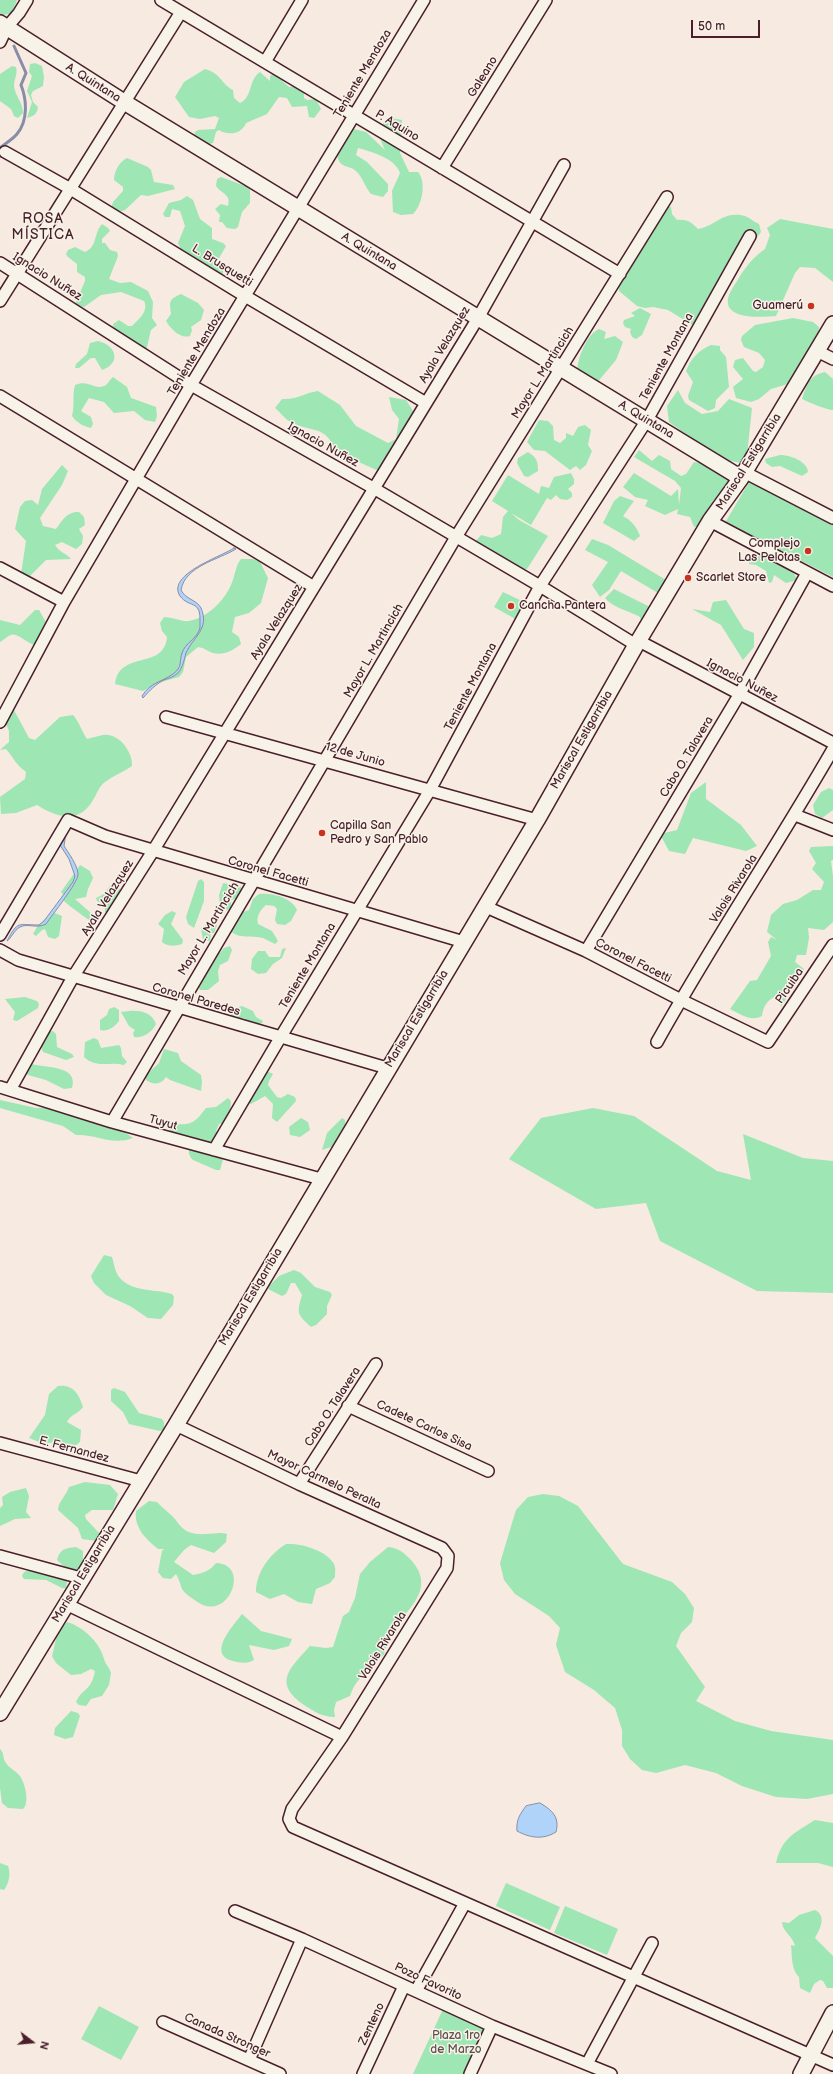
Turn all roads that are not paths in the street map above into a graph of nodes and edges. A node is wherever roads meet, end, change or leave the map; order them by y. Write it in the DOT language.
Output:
graph roads {
  1 [pos="27,0"];
  2 [pos="161,0"];
  3 [pos="302,0"];
  4 [pos="424,0"];
  5 [pos="546,0"];
  6 [pos="181,12"];
  7 [pos="3,25"];
  8 [pos="0,42"];
  9 [pos="264,62"];
  10 [pos="124,102"];
  11 [pos="354,115"];
  12 [pos="5,152"];
  13 [pos="564,165"];
  14 [pos="442,168"];
  15 [pos="69,188"];
  16 [pos="667,197"];
  17 [pos="298,209"];
  18 [pos="532,221"];
  19 [pos="750,236"];
  20 [pos="0,263"];
  21 [pos="17,273"];
  22 [pos="620,274"];
  23 [pos="245,296"];
  24 [pos="0,301"];
  25 [pos="478,318"];
  26 [pos="833,324"];
  27 [pos="817,351"];
  28 [pos="833,359"];
  29 [pos="561,369"];
  30 [pos="191,385"];
  31 [pos="0,396"];
  32 [pos="426,402"];
  33 [pos="647,420"];
  34 [pos="743,475"];
  35 [pos="136,478"];
  36 [pos="375,489"];
  37 [pos="833,518"];
  38 [pos="710,522"];
  39 [pos="456,537"];
  40 [pos="0,568"];
  41 [pos="807,573"];
  42 [pos="540,586"];
  43 [pos="833,586"];
  44 [pos="314,587"];
  45 [pos="64,602"];
  46 [pos="638,643"];
  47 [pos="739,695"];
  48 [pos="166,717"];
  49 [pos="0,722"];
  50 [pos="224,733"];
  51 [pos="833,743"];
  52 [pos="833,749"];
  53 [pos="325,760"];
  54 [pos="430,790"];
  55 [pos="795,815"];
  56 [pos="537,820"];
  57 [pos="833,830"];
  58 [pos="153,851"];
  59 [pos="253,882"];
  60 [pos="484,906"];
  61 [pos="356,911"];
  62 [pos="0,935"];
  63 [pos="464,942"];
  64 [pos="833,945"];
  65 [pos="0,950"];
  66 [pos="586,951"];
  67 [pos="73,977"];
  68 [pos="681,1000"];
  69 [pos="177,1008"];
  70 [pos="280,1038"];
  71 [pos="657,1042"];
  72 [pos="768,1042"];
  73 [pos="387,1068"];
  74 [pos="5,1089"];
  75 [pos="112,1122"];
  76 [pos="214,1150"];
  77 [pos="321,1180"];
  78 [pos="376,1364"];
  79 [pos="348,1406"];
  80 [pos="176,1425"];
  81 [pos="0,1443"];
  82 [pos="488,1471"];
  83 [pos="141,1481"];
  84 [pos="299,1484"];
  85 [pos="0,1556"];
  86 [pos="447,1568"];
  87 [pos="81,1578"];
  88 [pos="66,1604"];
  89 [pos="6,1693"];
  90 [pos="0,1713"];
  91 [pos="342,1737"];
  92 [pos="465,1903"];
  93 [pos="235,1910"];
  94 [pos="302,1939"];
  95 [pos="652,1943"];
  96 [pos="633,1978"];
  97 [pos="404,1986"];
  98 [pos="416,1991"];
  99 [pos="833,2013"];
  100 [pos="163,2022"];
  101 [pos="492,2026"];
  102 [pos="810,2055"];
  103 [pos="249,2060"];
  104 [pos="833,2065"];
  105 [pos="592,2068"];
  106 [pos="280,2074"];
  107 [pos="364,2074"];
  108 [pos="470,2074"];
  109 [pos="611,2074"];
  110 [pos="801,2074"];
  1 -- 7 [label="street"];
  2 -- 6 [label="street, P. Aquino"];
  3 -- 9 [label="street"];
  4 -- 11 [label="street, Teniente Mendoza"];
  5 -- 14 [label="street, Galeano"];
  6 -- 9 [label="street, P. Aquino"];
  6 -- 10 [label="street"];
  7 -- 8 [label="street"];
  7 -- 10 [label="street, A. Quintana"];
  9 -- 11 [label="street, P. Aquino"];
  10 -- 15 [label="street"];
  10 -- 17 [label="street, A. Quintana"];
  11 -- 14 [label="street, P. Aquino"];
  11 -- 17 [label="street, Teniente Mendoza"];
  12 -- 15 [label="street, L. Brusquetti"];
  13 -- 18 [label="street, Ayala Velazquez"];
  14 -- 18 [label="street, P. Aquino"];
  15 -- 21 [label="street"];
  15 -- 23 [label="street, L. Brusquetti"];
  16 -- 22 [label="street, Mayor L. Martincich"];
  17 -- 23 [label="street, Teniente Mendoza"];
  17 -- 25 [label="street, A. Quintana"];
  18 -- 22 [label="street, P. Aquino"];
  18 -- 25 [label="street, Ayala Velazquez"];
  19 -- 33 [label="street, Teniente Montana"];
  20 -- 21 [label="street, Ignacio Nuñez"];
  21 -- 24 [label="street"];
  21 -- 30 [label="street, Ignacio Nuñez"];
  22 -- 29 [label="street, Mayor L. Martincich"];
  23 -- 30 [label="street, Teniente Mendoza"];
  23 -- 32 [label="street, L. Brusquetti"];
  25 -- 29 [label="street, A. Quintana"];
  25 -- 32 [label="street, Ayala Velazquez"];
  26 -- 27 [label="street, Mariscal Estigarribia"];
  27 -- 28 [label="street"];
  27 -- 34 [label="street, Mariscal Estigarribia"];
  29 -- 33 [label="street, A. Quintana"];
  29 -- 39 [label="street, Mayor L. Martincich"];
  30 -- 35 [label="street, Teniente Mendoza"];
  30 -- 36 [label="street, Ignacio Nuñez"];
  31 -- 35 [label="street"];
  32 -- 36 [label="street, Ayala Velazquez"];
  33 -- 34 [label="street, A. Quintana"];
  33 -- 42 [label="street, Teniente Montana"];
  34 -- 37 [label="street"];
  34 -- 38 [label="street, Mariscal Estigarribia"];
  35 -- 44 [label="street"];
  35 -- 45 [label="street, Teniente Mendoza"];
  36 -- 39 [label="street, Ignacio Nuñez"];
  36 -- 44 [label="street, Ayala Velazquez"];
  38 -- 41 [label="street"];
  38 -- 46 [label="street, Mariscal Estigarribia"];
  39 -- 42 [label="street, Ignacio Nuñez"];
  39 -- 53 [label="street, Mayor L. Martincich"];
  40 -- 45 [label="street"];
  41 -- 43 [label="street"];
  41 -- 47 [label="street, Cabo O. Talavera"];
  42 -- 46 [label="street, Ignacio Nuñez"];
  42 -- 54 [label="street, Teniente Montana"];
  44 -- 50 [label="street, Ayala Velazquez"];
  45 -- 49 [label="street, Teniente Mendoza"];
  46 -- 47 [label="street, Ignacio Nuñez"];
  46 -- 56 [label="street, Mariscal Estigarribia"];
  47 -- 51 [label="street, Ignacio Nuñez"];
  47 -- 66 [label="street, Cabo O. Talavera"];
  48 -- 50 [label="street, 12 de Junio"];
  50 -- 53 [label="street, 12 de Junio"];
  50 -- 58 [label="street, Ayala Velazquez"];
  52 -- 55 [label="street, Valois Rivarola"];
  53 -- 54 [label="street, 12 de Junio"];
  53 -- 59 [label="street, Mayor L. Martincich"];
  54 -- 56 [label="street, 12 de Junio"];
  54 -- 61 [label="street, Teniente Montana"];
  55 -- 57 [label="street"];
  55 -- 68 [label="street, Valois Rivarola"];
  56 -- 60 [label="street, Mariscal Estigarribia"];
  58 -- 59 [label="street, Coronel Facetti"];
  58 -- 62 [label="street, Coronel Facetti"];
  58 -- 67 [label="street, Ayala Velazquez"];
  59 -- 61 [label="street, Coronel Facetti"];
  59 -- 69 [label="street, Mayor L. Martincich"];
  60 -- 63 [label="street, Mariscal Estigarribia"];
  60 -- 66 [label="street, Coronel Facetti"];
  61 -- 63 [label="street, Coronel Facetti"];
  61 -- 70 [label="street, Teniente Montana"];
  63 -- 73 [label="street, Mariscal Estigarribia"];
  64 -- 72 [label="street, Picuiba"];
  65 -- 67 [label="street, Coronel Paredes"];
  66 -- 68 [label="street, Coronel Facetti"];
  67 -- 69 [label="street, Coronel Paredes"];
  67 -- 74 [label="street, Ayala Velazquez"];
  68 -- 71 [label="street, Valois Rivarola"];
  68 -- 72 [label="street, Coronel Facetti"];
  69 -- 70 [label="street, Coronel Paredes"];
  69 -- 75 [label="street, Mayor L. Martincich"];
  70 -- 73 [label="street, Coronel Paredes"];
  70 -- 76 [label="street, Teniente Montana"];
  73 -- 77 [label="street, Mariscal Estigarribia"];
  74 -- 75 [label="street, Tuyut"];
  75 -- 76 [label="street, Tuyut"];
  76 -- 77 [label="street, Tuyut"];
  77 -- 80 [label="street, Mariscal Estigarribia"];
  78 -- 79 [label="street, Cabo O. Talavera"];
  79 -- 82 [label="street, Cadete Carlos Sisa"];
  79 -- 84 [label="street, Cabo O. Talavera"];
  80 -- 83 [label="street, Mariscal Estigarribia"];
  80 -- 84 [label="street, Mayor Carmelo Peralta"];
  81 -- 83 [label="street, E. Fernandez"];
  83 -- 87 [label="street, Mariscal Estigarribia"];
  84 -- 86 [label="street, Mayor Carmelo Peralta"];
  85 -- 87 [label="street"];
  86 -- 91 [label="street, Valois Rivarola"];
  87 -- 88 [label="street, Mariscal Estigarribia"];
  88 -- 89 [label="street, Mariscal Estigarribia"];
  88 -- 91 [label="street"];
  89 -- 90 [label="street, Mariscal Estigarribia"];
  91 -- 92 [label="street, Valois Rivarola"];
  92 -- 96 [label="street, Valois Rivarola"];
  92 -- 98 [label="street"];
  93 -- 94 [label="street, Pozo Favorito"];
  94 -- 97 [label="street, Pozo Favorito"];
  94 -- 103 [label="street"];
  95 -- 96 [label="street"];
  96 -- 102 [label="street, Valois Rivarola"];
  96 -- 105 [label="street"];
  97 -- 98 [label="street, Pozo Favorito"];
  97 -- 107 [label="street, Zenteno"];
  98 -- 101 [label="street, Pozo Favorito"];
  99 -- 102 [label="street"];
  100 -- 103 [label="street, Canada Stronger"];
  101 -- 105 [label="street, Pozo Favorito"];
  101 -- 108 [label="street"];
  102 -- 104 [label="street, Valois Rivarola"];
  102 -- 110 [label="street"];
  103 -- 106 [label="street, Canada Stronger"];
  105 -- 109 [label="street, Pozo Favorito"];
}
